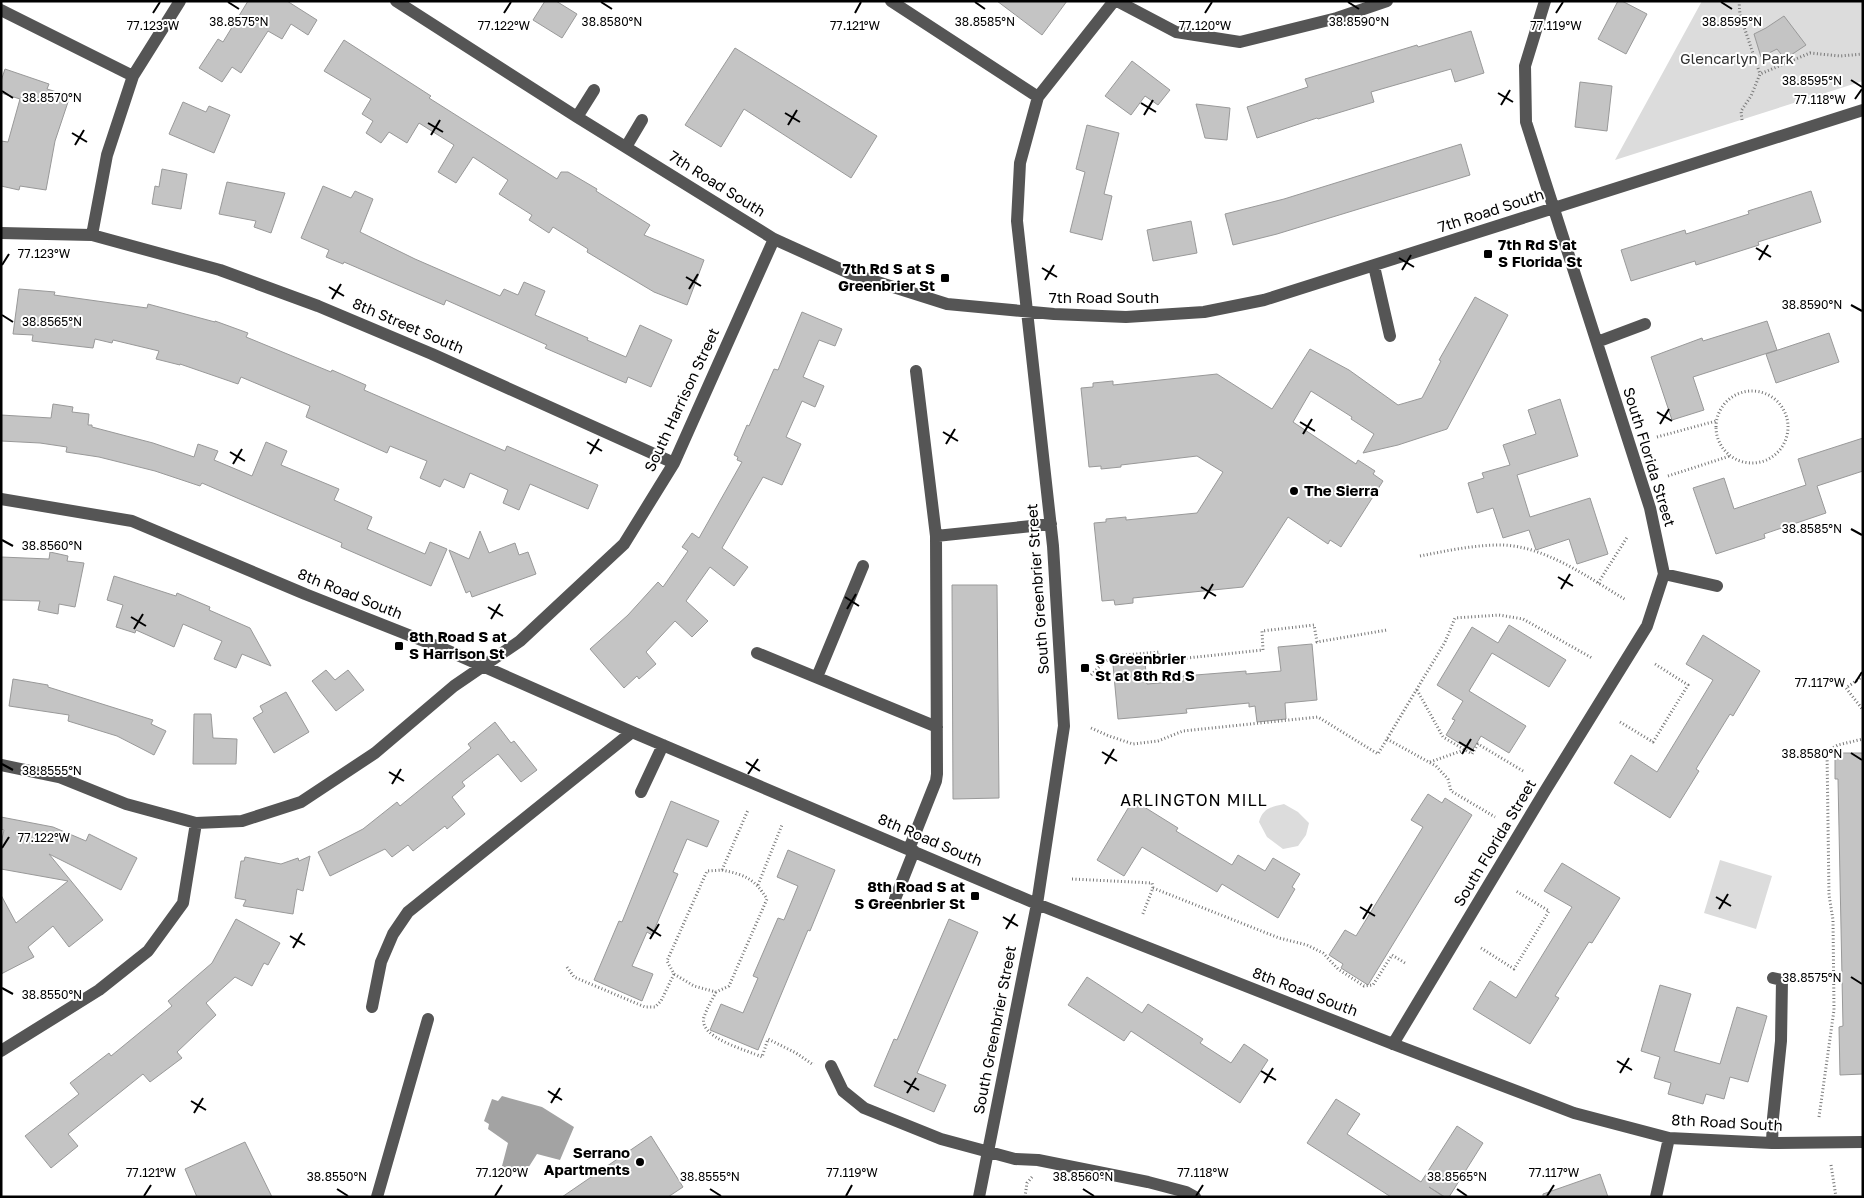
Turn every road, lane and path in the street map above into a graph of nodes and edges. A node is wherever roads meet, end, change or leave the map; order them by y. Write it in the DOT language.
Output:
graph roads {
  1 [pos="180,1"];
  2 [pos="396,1"];
  3 [pos="891,1"];
  4 [pos="1115,1"];
  5 [pos="1387,1"];
  6 [pos="1545,1"];
  7 [pos="1739,1"];
  8 [pos="1,10"];
  9 [pos="1863,54"];
  10 [pos="1760,74"];
  11 [pos="133,76"];
  12 [pos="594,90"];
  13 [pos="1038,97"];
  14 [pos="1863,110"];
  15 [pos="577,117"];
  16 [pos="642,120"];
  17 [pos="1742,120"];
  18 [pos="626,147"];
  19 [pos="1554,208"];
  20 [pos="1,233"];
  21 [pos="92,235"];
  22 [pos="774,238"];
  23 [pos="1374,266"];
  24 [pos="1027,312"];
  25 [pos="1646,324"];
  26 [pos="1390,336"];
  27 [pos="1597,342"];
  28 [pos="916,371"];
  29 [pos="1716,421"];
  30 [pos="1657,438"];
  31 [pos="1730,456"];
  32 [pos="674,463"];
  33 [pos="1668,476"];
  34 [pos="1,499"];
  35 [pos="1050,524"];
  36 [pos="936,536"];
  37 [pos="1628,536"];
  38 [pos="1420,556"];
  39 [pos="863,566"];
  40 [pos="1664,574"];
  41 [pos="1598,583"];
  42 [pos="1717,586"];
  43 [pos="1626,600"];
  44 [pos="1387,630"];
  45 [pos="757,653"];
  46 [pos="1592,658"];
  47 [pos="1655,664"];
  48 [pos="484,666"];
  49 [pos="1091,675"];
  50 [pos="1863,676"];
  51 [pos="817,678"];
  52 [pos="1417,689"];
  53 [pos="1863,710"];
  54 [pos="1620,722"];
  55 [pos="937,727"];
  56 [pos="1091,728"];
  57 [pos="632,732"];
  58 [pos="1387,739"];
  59 [pos="1863,739"];
  60 [pos="663,745"];
  61 [pos="1465,750"];
  62 [pos="1429,762"];
  63 [pos="1,765"];
  64 [pos="1522,771"];
  65 [pos="641,792"];
  66 [pos="748,810"];
  67 [pos="1495,817"];
  68 [pos="196,824"];
  69 [pos="782,825"];
  70 [pos="911,850"];
  71 [pos="722,870"];
  72 [pos="1072,879"];
  73 [pos="758,885"];
  74 [pos="1153,888"];
  75 [pos="1516,891"];
  76 [pos="895,899"];
  77 [pos="1037,904"];
  78 [pos="1142,916"];
  79 [pos="1481,948"];
  80 [pos="1405,963"];
  81 [pos="567,967"];
  82 [pos="674,974"];
  83 [pos="1773,978"];
  84 [pos="716,992"];
  85 [pos="372,1007"];
  86 [pos="428,1018"];
  87 [pos="1393,1044"];
  88 [pos="1,1051"];
  89 [pos="825,1063"];
  90 [pos="1819,1117"];
  91 [pos="1669,1138"];
  92 [pos="1863,1142"];
  93 [pos="1772,1143"];
  94 [pos="988,1151"];
  95 [pos="1831,1164"];
  96 [pos="377,1197"];
  97 [pos="979,1197"];
  98 [pos="1195,1197"];
  99 [pos="1656,1197"];
  100 [pos="1836,1197"];
  1 -- 11 [label="street"];
  2 -- 15 [label="street, 7th Road South"];
  3 -- 13 [label="street"];
  4 -- 5 [label="street"];
  4 -- 13 [label="street, South Greenbrier Street"];
  6 -- 19 [label="street, South Florida Street"];
  7 -- 10 [label="path"];
  8 -- 11 [label="street"];
  9 -- 10 [label="path"];
  10 -- 17 [label="path"];
  11 -- 21 [label="street"];
  12 -- 15 [label="street"];
  13 -- 24 [label="street, South Greenbrier Street"];
  14 -- 19 [label="street, 7th Road South"];
  15 -- 18 [label="street, 7th Road South"];
  16 -- 18 [label="street"];
  18 -- 22 [label="street, 7th Road South"];
  19 -- 23 [label="street, 7th Road South"];
  19 -- 27 [label="street, South Florida Street"];
  20 -- 21 [label="street, 8th Street South"];
  21 -- 32 [label="street, 8th Street South"];
  22 -- 24 [label="street, 7th Road South"];
  22 -- 32 [label="street, South Harrison Street"];
  23 -- 24 [label="street, 7th Road South"];
  23 -- 26 [label="street"];
  24 -- 35 [label="street, South Greenbrier Street"];
  25 -- 27 [label="street"];
  27 -- 40 [label="street, South Florida Street"];
  28 -- 36 [label="street"];
  29 -- 30 [label="path"];
  29 -- 31 [label="path"];
  29 -- 31 [label="path"];
  31 -- 33 [label="path"];
  32 -- 48 [label="street, South Harrison Street"];
  34 -- 48 [label="street, 8th Road South"];
  35 -- 36 [label="street"];
  35 -- 77 [label="street, South Greenbrier Street"];
  36 -- 55 [label="street"];
  37 -- 41 [label="path"];
  38 -- 41 [label="path"];
  39 -- 51 [label="street"];
  40 -- 42 [label="street"];
  40 -- 87 [label="street, South Florida Street"];
  41 -- 43 [label="path"];
  44 -- 49 [label="path"];
  45 -- 51 [label="street"];
  46 -- 52 [label="path"];
  47 -- 54 [label="path"];
  48 -- 57 [label="street, 8th Road South"];
  48 -- 68 [label="street, South Harrison Street"];
  50 -- 53 [label="path"];
  51 -- 55 [label="street"];
  52 -- 58 [label="path"];
  52 -- 61 [label="path"];
  55 -- 70 [label="street"];
  56 -- 58 [label="path"];
  57 -- 60 [label="street, 8th Road South"];
  57 -- 85 [label="street"];
  58 -- 62 [label="path"];
  59 -- 90 [label="path"];
  60 -- 65 [label="street"];
  60 -- 70 [label="street, 8th Road South"];
  61 -- 62 [label="path"];
  61 -- 64 [label="path"];
  62 -- 67 [label="path"];
  63 -- 68 [label="street, South Harrison Street"];
  66 -- 71 [label="path"];
  68 -- 88 [label="street"];
  69 -- 73 [label="path"];
  70 -- 76 [label="street"];
  70 -- 77 [label="street, 8th Road South"];
  71 -- 73 [label="path"];
  71 -- 82 [label="path"];
  72 -- 74 [label="path"];
  73 -- 84 [label="path"];
  74 -- 78 [label="path"];
  74 -- 80 [label="path"];
  75 -- 79 [label="path"];
  77 -- 87 [label="street, 8th Road South"];
  77 -- 94 [label="street, South Greenbrier Street"];
  81 -- 82 [label="path"];
  82 -- 84 [label="path"];
  83 -- 93 [label="street"];
  84 -- 89 [label="path"];
  86 -- 96 [label="street"];
  87 -- 91 [label="street, 8th Road South"];
  89 -- 94 [label="street"];
  91 -- 93 [label="street, 8th Road South"];
  91 -- 99 [label="street"];
  92 -- 93 [label="street, 8th Road South"];
  94 -- 97 [label="street, South Greenbrier Street"];
  94 -- 98 [label="street"];
  95 -- 100 [label="path"];
}
